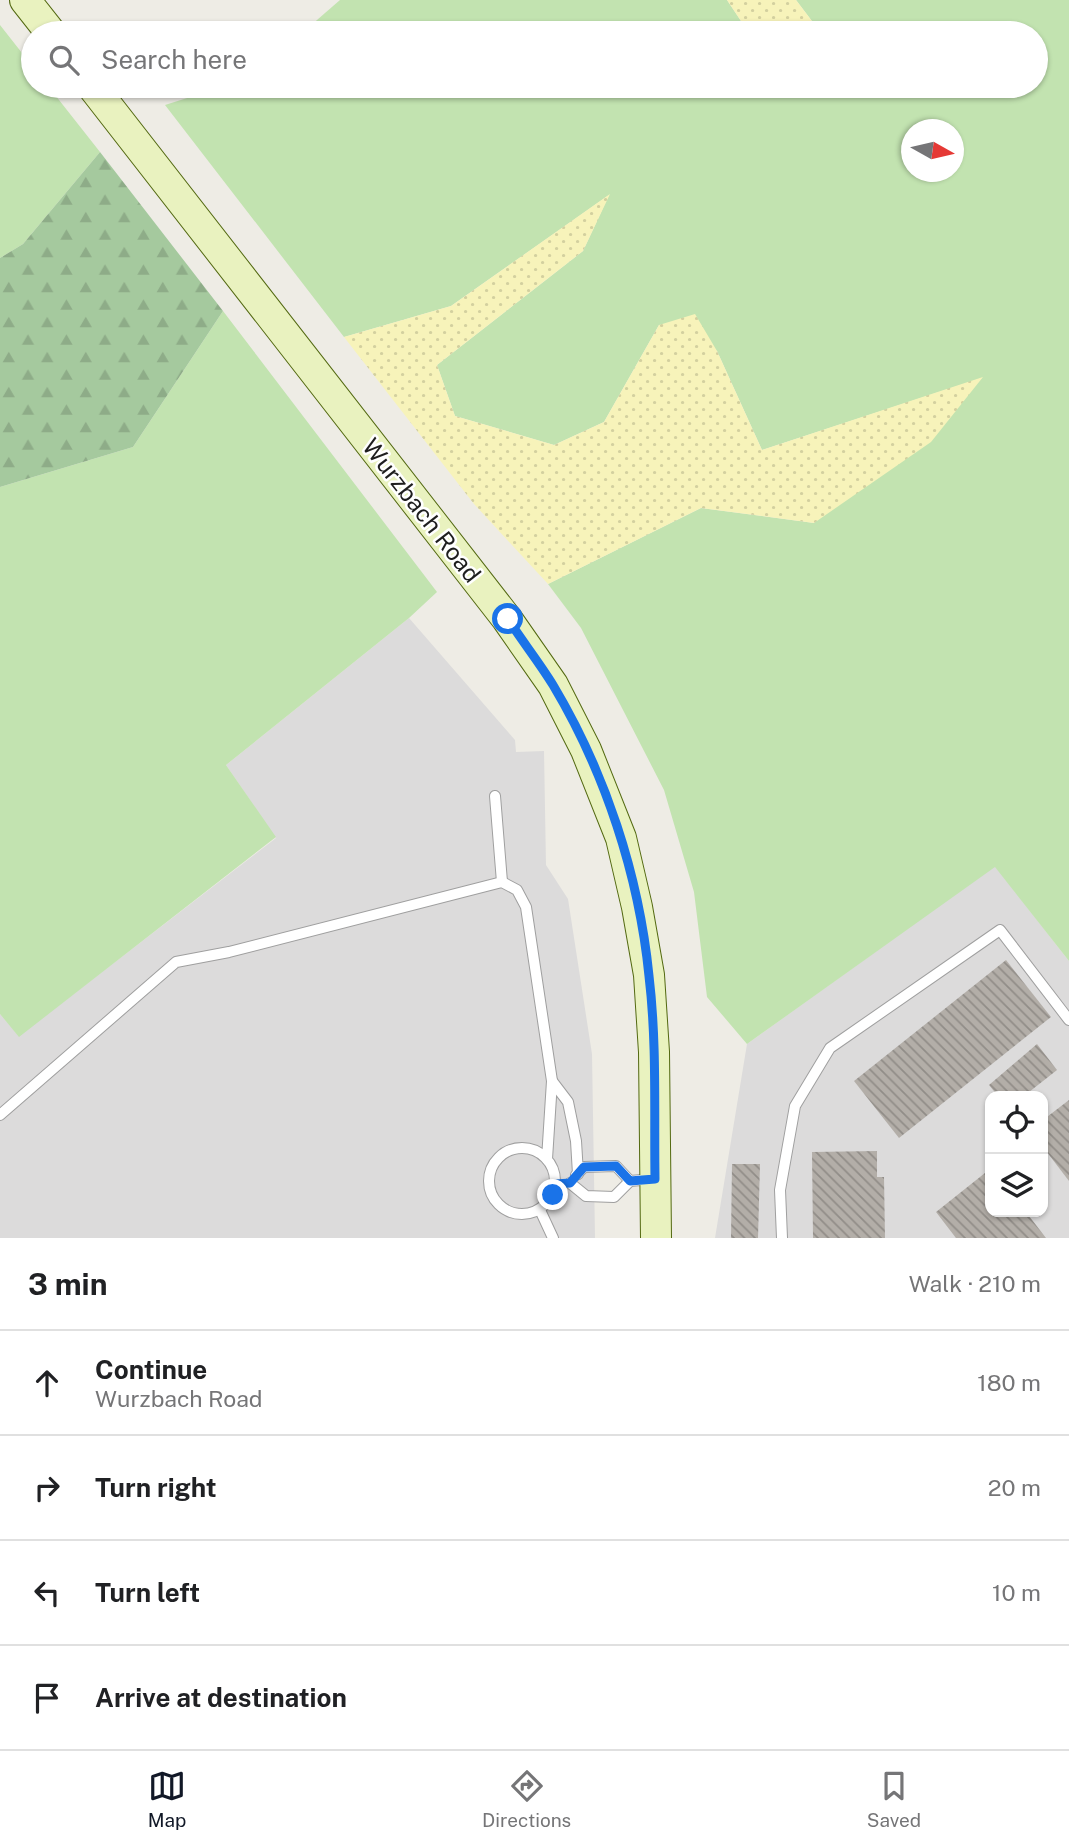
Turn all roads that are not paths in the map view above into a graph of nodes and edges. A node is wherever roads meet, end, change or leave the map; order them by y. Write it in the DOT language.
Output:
graph roads {
  1 [pos="25,0"];
  2 [pos="42,21"];
  3 [pos="101,98"];
  4 [pos="495,796"];
  5 [pos="502,882"];
  6 [pos="1069,1020"];
  7 [pos="552,1081"];
  8 [pos="0,1115"];
  9 [pos="547,1159"];
  10 [pos="578,1174"];
  11 [pos="643,1180"];
  12 [pos="570,1183"];
  13 [pos="556,1184"];
  14 [pos="540,1210"];
  15 [pos="553,1238"];
  16 [pos="656,1238"];
  17 [pos="782,1238"];
  1 -- 2 [label="main road"];
  3 -- 11 [label="main road, Wurzbach Road"];
  4 -- 5 [label="lane"];
  5 -- 7 [label="lane"];
  5 -- 8 [label="lane"];
  6 -- 17 [label="lane"];
  7 -- 9 [label="lane"];
  7 -- 10 [label="lane"];
  9 -- 13 [label="lane"];
  9 -- 14 [label="lane"];
  10 -- 11 [label="lane"];
  10 -- 12 [label="lane"];
  11 -- 12 [label="lane"];
  11 -- 16 [label="main road, Wurzbach Road"];
  12 -- 13 [label="lane"];
  13 -- 14 [label="lane"];
  14 -- 15 [label="lane"];
}
